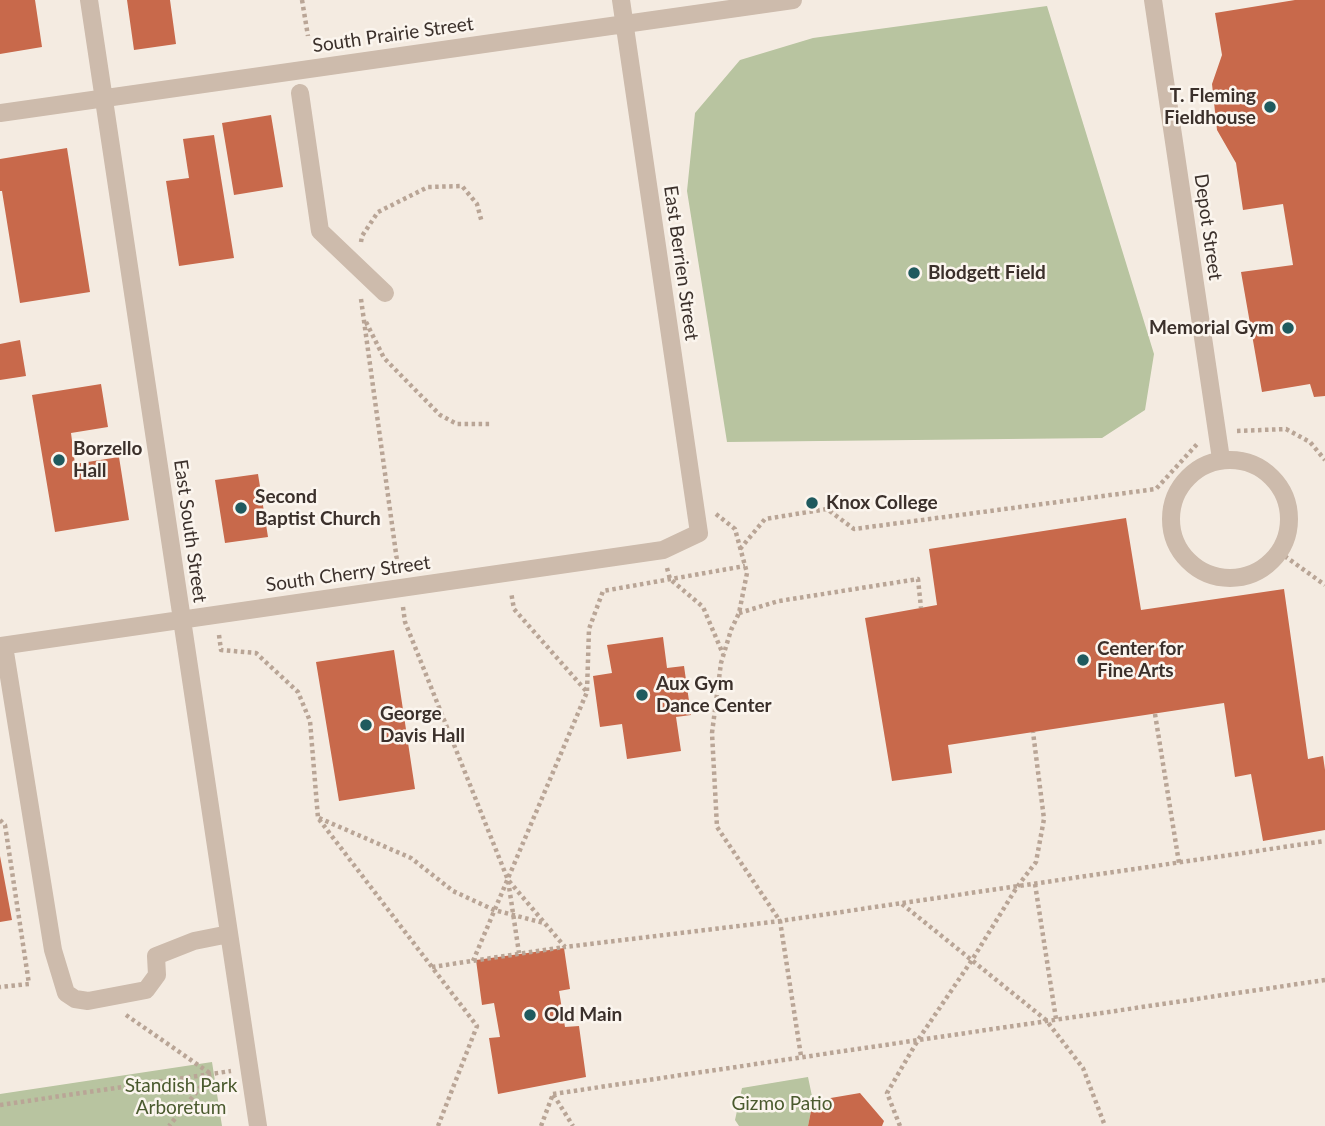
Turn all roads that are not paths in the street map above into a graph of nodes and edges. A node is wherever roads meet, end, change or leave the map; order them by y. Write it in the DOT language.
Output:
graph roads {
  1 [pos="89,0"];
  2 [pos="621,0"];
  3 [pos="793,0"];
  4 [pos="1153,0"];
  5 [pos="625,23"];
  6 [pos="300,93"];
  7 [pos="104,98"];
  8 [pos="0,113"];
  9 [pos="385,293"];
  10 [pos="1221,459"];
  11 [pos="699,533"];
  12 [pos="182,619"];
  13 [pos="2,646"];
  14 [pos="229,934"];
  15 [pos="258,1126"];
  1 -- 7 [label="street, East South Street"];
  2 -- 5 [label="street, East Berrien Street"];
  3 -- 5 [label="street, South Prairie Street"];
  4 -- 10 [label="street, Depot Street"];
  5 -- 7 [label="street, South Prairie Street"];
  5 -- 11 [label="street, East Berrien Street"];
  6 -- 9 [label="street"];
  7 -- 8 [label="street, South Prairie Street"];
  7 -- 12 [label="street, East South Street"];
  10 -- 10 [label="street"];
  11 -- 12 [label="street, South Cherry Street"];
  12 -- 13 [label="street, South Cherry Street"];
  12 -- 14 [label="street, East South Street"];
  13 -- 14 [label="street"];
  14 -- 15 [label="street, East South Street"];
}
